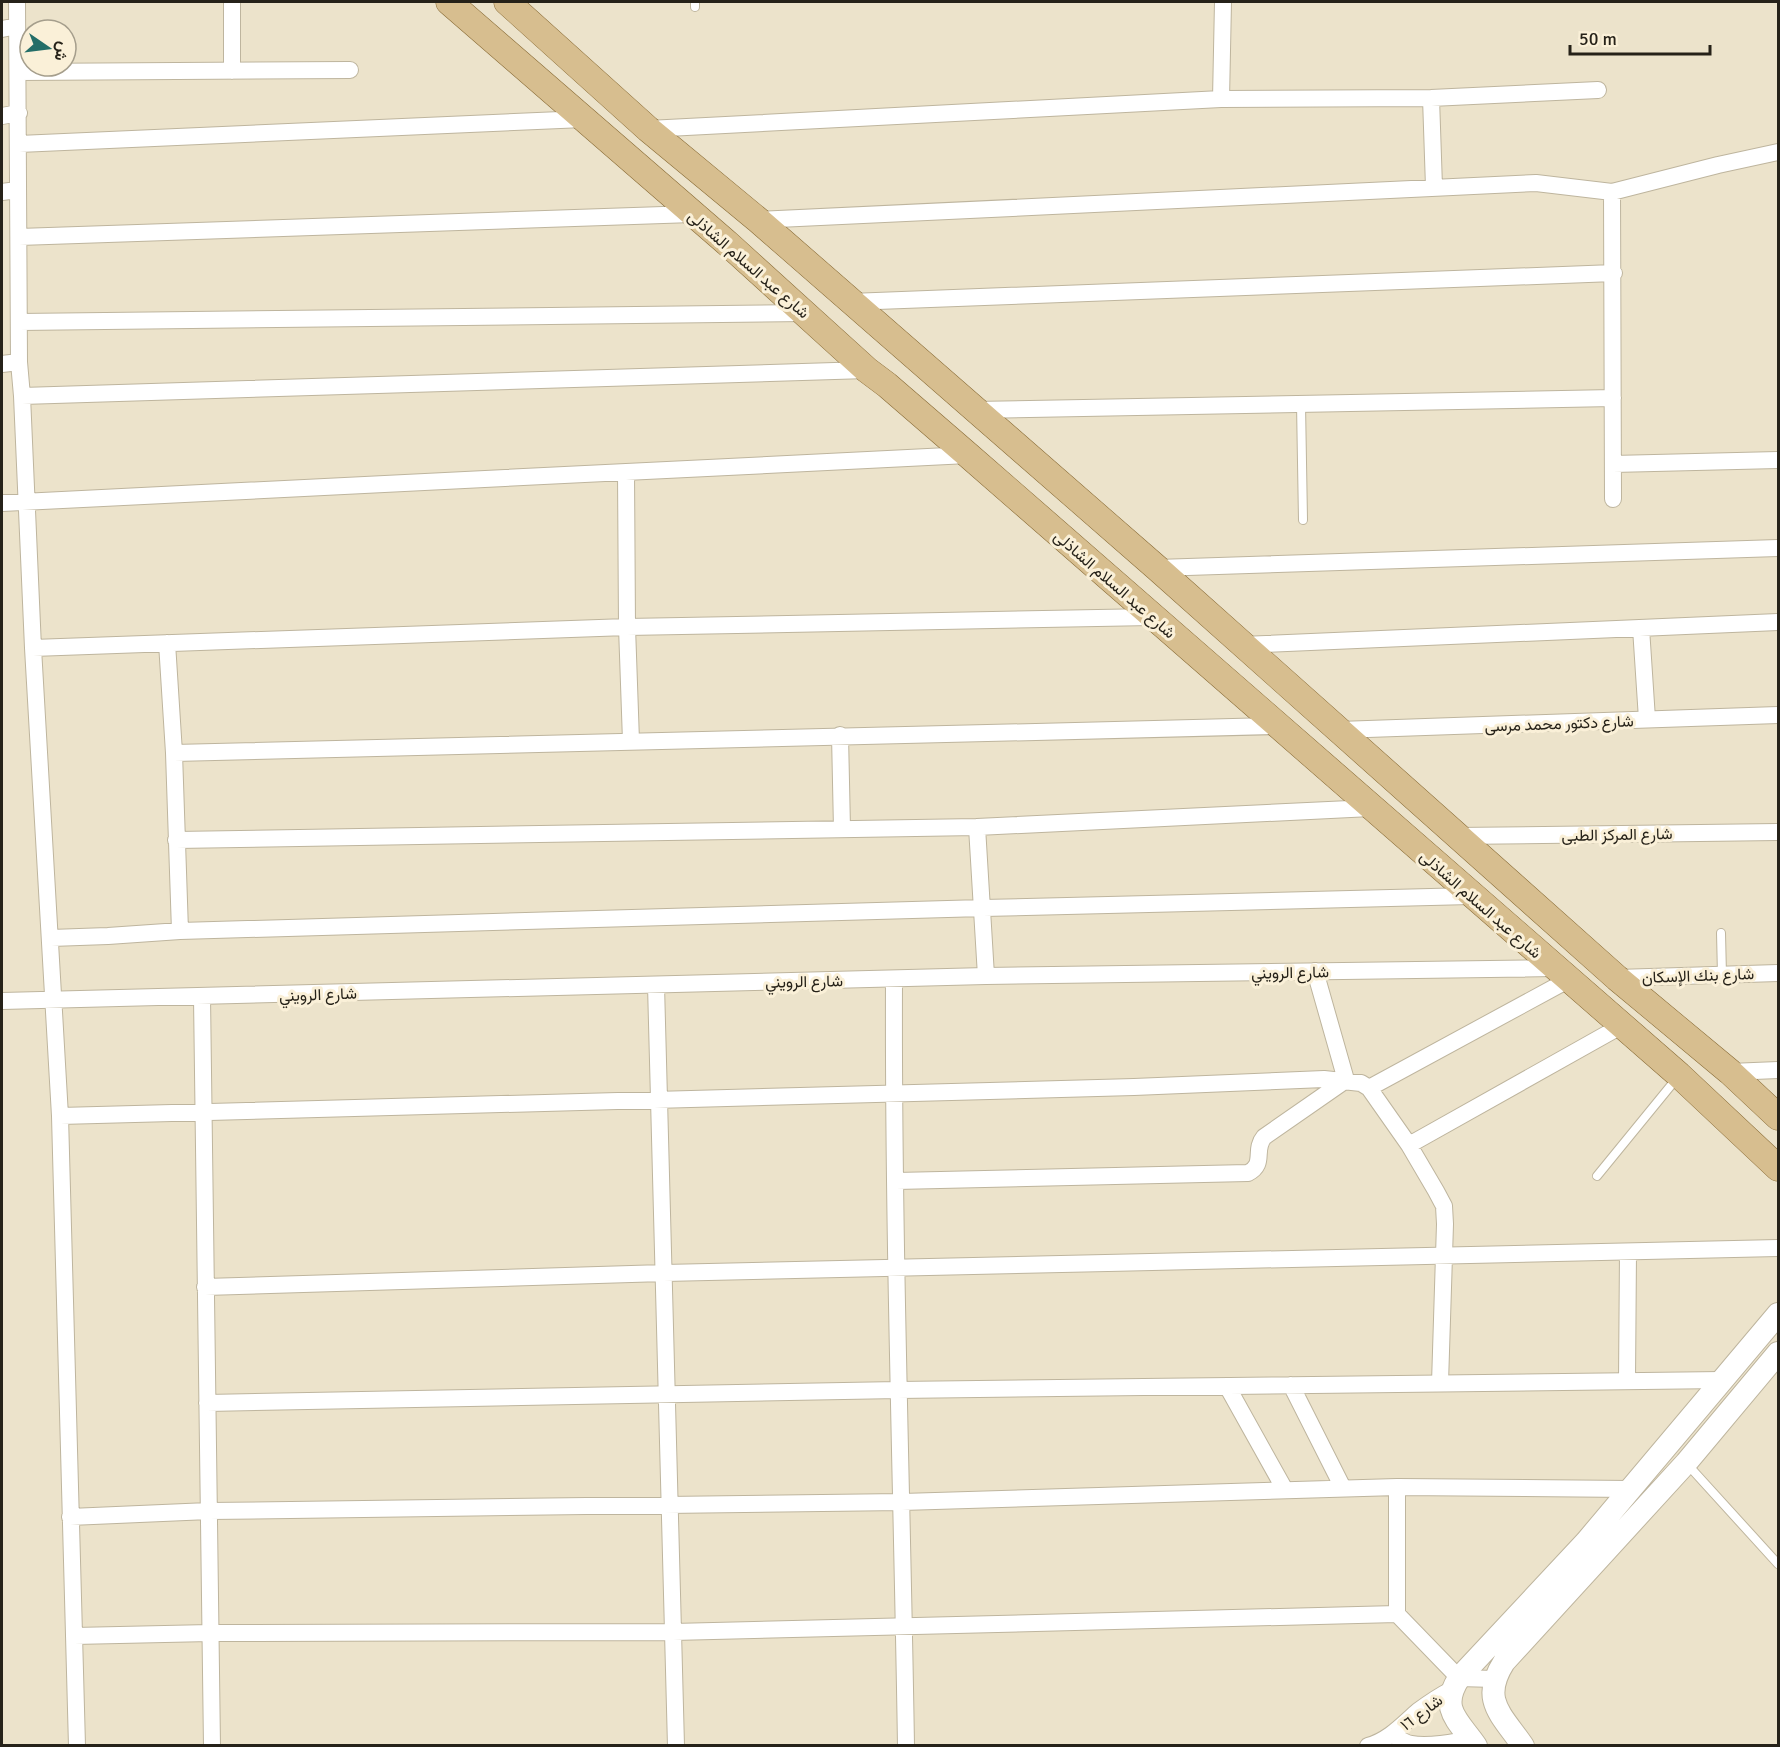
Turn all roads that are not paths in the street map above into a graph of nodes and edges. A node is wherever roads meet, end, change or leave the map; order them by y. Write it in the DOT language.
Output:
graph roads {
  1 [pos="17,2"];
  2 [pos="232,2"];
  3 [pos="449,2"];
  4 [pos="507,2"];
  5 [pos="1223,2"];
  6 [pos="9,27"];
  7 [pos="232,70"];
  8 [pos="350,70"];
  9 [pos="78,71"];
  10 [pos="18,72"];
  11 [pos="18,78"];
  12 [pos="1598,90"];
  13 [pos="1431,98"];
  14 [pos="1221,99"];
  15 [pos="19,113"];
  16 [pos="2,116"];
  17 [pos="584,119"];
  18 [pos="648,129"];
  19 [pos="19,144"];
  20 [pos="1779,152"];
  21 [pos="1434,187"];
  22 [pos="9,191"];
  23 [pos="1612,192"];
  24 [pos="693,214"];
  25 [pos="758,220"];
  26 [pos="20,237"];
  27 [pos="1614,273"];
  28 [pos="850,302"];
  29 [pos="805,313"];
  30 [pos="19,322"];
  31 [pos="19,362"];
  32 [pos="2,364"];
  33 [pos="867,370"];
  34 [pos="943,383"];
  35 [pos="22,396"];
  36 [pos="1613,398"];
  37 [pos="1301,404"];
  38 [pos="974,410"];
  39 [pos="916,411"];
  40 [pos="968,455"];
  41 [pos="1779,460"];
  42 [pos="1613,464"];
  43 [pos="626,472"];
  44 [pos="1613,499"];
  45 [pos="27,502"];
  46 [pos="2,503"];
  47 [pos="1303,520"];
  48 [pos="1779,548"];
  49 [pos="1157,568"];
  50 [pos="1152,617"];
  51 [pos="1779,622"];
  52 [pos="627,627"];
  53 [pos="1641,628"];
  54 [pos="167,643"];
  55 [pos="1242,645"];
  56 [pos="33,648"];
  57 [pos="1779,715"];
  58 [pos="1647,720"];
  59 [pos="1277,726"];
  60 [pos="1339,730"];
  61 [pos="840,735"];
  62 [pos="631,741"];
  63 [pos="174,753"];
  64 [pos="1371,808"];
  65 [pos="977,826"];
  66 [pos="842,829"];
  67 [pos="1779,832"];
  68 [pos="1456,836"];
  69 [pos="176,840"];
  70 [pos="1471,896"];
  71 [pos="983,908"];
  72 [pos="180,931"];
  73 [pos="1721,933"];
  74 [pos="51,938"];
  75 [pos="1315,971"];
  76 [pos="1779,973"];
  77 [pos="1561,974"];
  78 [pos="986,975"];
  79 [pos="1722,975"];
  80 [pos="1617,978"];
  81 [pos="894,979"];
  82 [pos="656,985"];
  83 [pos="202,998"];
  84 [pos="2,1001"];
  85 [pos="54,1002"];
  86 [pos="1621,1026"];
  87 [pos="1779,1070"];
  88 [pos="1730,1072"];
  89 [pos="1346,1080"];
  90 [pos="1684,1081"];
  91 [pos="1369,1088"];
  92 [pos="893,1094"];
  93 [pos="659,1100"];
  94 [pos="203,1111"];
  95 [pos="1773,1112"];
  96 [pos="60,1116"];
  97 [pos="1742,1135"];
  98 [pos="1409,1145"];
  99 [pos="1779,1168"];
  100 [pos="1597,1176"];
  101 [pos="896,1181"];
  102 [pos="1779,1248"];
  103 [pos="1628,1252"];
  104 [pos="1444,1256"];
  105 [pos="897,1268"];
  106 [pos="664,1273"];
  107 [pos="206,1287"];
  108 [pos="1779,1314"];
  109 [pos="1779,1353"];
  110 [pos="1722,1380"];
  111 [pos="1627,1381"];
  112 [pos="1440,1383"];
  113 [pos="1291,1385"];
  114 [pos="1227,1386"];
  115 [pos="898,1390"];
  116 [pos="667,1394"];
  117 [pos="207,1403"];
  118 [pos="1686,1463"];
  119 [pos="1397,1487"];
  120 [pos="1343,1488"];
  121 [pos="1632,1489"];
  122 [pos="1285,1490"];
  123 [pos="902,1502"];
  124 [pos="670,1505"];
  125 [pos="208,1511"];
  126 [pos="70,1517"];
  127 [pos="1779,1564"];
  128 [pos="1396,1614"];
  129 [pos="904,1626"];
  130 [pos="673,1632"];
  131 [pos="210,1633"];
  132 [pos="74,1636"];
  133 [pos="1494,1679"];
  134 [pos="1455,1684"];
  135 [pos="1393,1735"];
  136 [pos="1473,1742"];
  137 [pos="77,1746"];
  138 [pos="212,1746"];
  139 [pos="676,1746"];
  140 [pos="906,1746"];
  141 [pos="1368,1746"];
  142 [pos="1523,1746"];
  1 -- 6 [label="street"];
  2 -- 7 [label="street"];
  3 -- 17 [label="main road, شارع عبد السلام الشاذلى"];
  4 -- 18 [label="main road"];
  5 -- 14 [label="street"];
  6 -- 10 [label="street"];
  7 -- 8 [label="street"];
  7 -- 9 [label="street"];
  11 -- 15 [label="street"];
  12 -- 13 [label="street"];
  13 -- 14 [label="street"];
  13 -- 21 [label="street"];
  14 -- 18 [label="street"];
  15 -- 16 [label="street"];
  15 -- 19 [label="street"];
  17 -- 19 [label="street"];
  17 -- 24 [label="main road, شارع عبد السلام الشاذلى"];
  18 -- 25 [label="main road"];
  19 -- 22 [label="street"];
  20 -- 23 [label="street"];
  21 -- 23 [label="street"];
  21 -- 25 [label="street"];
  22 -- 26 [label="street"];
  23 -- 27 [label="street"];
  24 -- 26 [label="street"];
  24 -- 29 [label="main road, شارع عبد السلام الشاذلى"];
  25 -- 28 [label="main road"];
  26 -- 30 [label="street"];
  27 -- 28 [label="street"];
  27 -- 36 [label="street"];
  28 -- 34 [label="main road"];
  29 -- 30 [label="street"];
  29 -- 33 [label="main road, شارع عبد السلام الشاذلى"];
  30 -- 31 [label="street"];
  31 -- 32 [label="street"];
  31 -- 35 [label="street"];
  33 -- 35 [label="street"];
  33 -- 39 [label="main road, شارع عبد السلام الشاذلى"];
  34 -- 38 [label="main road"];
  34 -- 39 [label="main road"];
  35 -- 45 [label="street"];
  36 -- 37 [label="street"];
  36 -- 42 [label="street"];
  37 -- 38 [label="street"];
  37 -- 47 [label="lane"];
  38 -- 49 [label="main road"];
  39 -- 40 [label="main road, شارع عبد السلام الشاذلى"];
  40 -- 43 [label="street"];
  40 -- 50 [label="main road, شارع عبد السلام الشاذلى"];
  41 -- 42 [label="street"];
  42 -- 44 [label="street"];
  43 -- 45 [label="street"];
  43 -- 52 [label="street"];
  45 -- 46 [label="street"];
  45 -- 56 [label="street"];
  48 -- 49 [label="street"];
  49 -- 55 [label="main road"];
  50 -- 52 [label="street"];
  50 -- 59 [label="main road, شارع عبد السلام الشاذلى"];
  51 -- 53 [label="street"];
  52 -- 54 [label="street"];
  52 -- 62 [label="street"];
  53 -- 55 [label="street"];
  53 -- 58 [label="street"];
  54 -- 56 [label="street"];
  54 -- 63 [label="street"];
  55 -- 60 [label="main road"];
  56 -- 74 [label="street"];
  57 -- 58 [label="street, شارع دكتور محمد مرسى"];
  58 -- 60 [label="street, شارع دكتور محمد مرسى"];
  59 -- 61 [label="street"];
  59 -- 64 [label="main road, شارع عبد السلام الشاذلى"];
  60 -- 68 [label="main road"];
  61 -- 62 [label="street"];
  61 -- 66 [label="street"];
  62 -- 63 [label="street"];
  63 -- 69 [label="street"];
  64 -- 65 [label="street"];
  64 -- 70 [label="main road, شارع عبد السلام الشاذلى"];
  65 -- 66 [label="street"];
  65 -- 71 [label="street"];
  66 -- 69 [label="street"];
  67 -- 68 [label="street, شارع المركز الطبى"];
  68 -- 80 [label="main road"];
  69 -- 72 [label="street"];
  70 -- 71 [label="street"];
  70 -- 77 [label="main road, شارع عبد السلام الشاذلى"];
  71 -- 72 [label="street"];
  71 -- 78 [label="street"];
  72 -- 74 [label="street"];
  73 -- 79 [label="lane"];
  74 -- 85 [label="street"];
  75 -- 77 [label="street, شارع الرويني"];
  75 -- 78 [label="street, شارع الرويني"];
  75 -- 89 [label="street"];
  76 -- 79 [label="street, شارع بنك الإسكان"];
  77 -- 86 [label="main road, شارع عبد السلام الشاذلى"];
  77 -- 91 [label="street"];
  78 -- 81 [label="street, شارع الرويني"];
  79 -- 80 [label="street, شارع بنك الإسكان"];
  80 -- 88 [label="main road"];
  81 -- 82 [label="street, شارع الرويني"];
  81 -- 92 [label="street"];
  82 -- 83 [label="street, شارع الرويني"];
  82 -- 93 [label="street"];
  83 -- 85 [label="street, شارع الرويني"];
  83 -- 94 [label="street"];
  84 -- 85 [label="street, شارع الرويني"];
  85 -- 96 [label="street"];
  86 -- 90 [label="main road, شارع عبد السلام الشاذلى"];
  86 -- 98 [label="street"];
  87 -- 88 [label="street"];
  88 -- 90 [label="main road"];
  88 -- 95 [label="main road"];
  89 -- 91 [label="street"];
  89 -- 92 [label="street"];
  89 -- 101 [label="street"];
  90 -- 97 [label="main road, شارع عبد السلام الشاذلى"];
  90 -- 100 [label="lane"];
  91 -- 98 [label="street"];
  92 -- 93 [label="street"];
  92 -- 101 [label="street"];
  93 -- 94 [label="street"];
  93 -- 106 [label="street"];
  94 -- 96 [label="street"];
  94 -- 107 [label="street"];
  95 -- 97 [label="main road"];
  96 -- 126 [label="street"];
  97 -- 99 [label="main road, شارع عبد السلام الشاذلى"];
  98 -- 104 [label="street"];
  101 -- 105 [label="street"];
  102 -- 103 [label="street"];
  103 -- 104 [label="street"];
  103 -- 111 [label="street"];
  104 -- 105 [label="street"];
  104 -- 112 [label="street"];
  105 -- 106 [label="street"];
  105 -- 115 [label="street"];
  106 -- 107 [label="street"];
  106 -- 116 [label="street"];
  107 -- 117 [label="street"];
  108 -- 110 [label="main road"];
  109 -- 118 [label="main road"];
  110 -- 111 [label="street"];
  110 -- 121 [label="main road"];
  111 -- 112 [label="street"];
  112 -- 113 [label="street"];
  113 -- 114 [label="street"];
  113 -- 120 [label="street"];
  114 -- 115 [label="street"];
  114 -- 122 [label="street"];
  115 -- 116 [label="street"];
  115 -- 123 [label="street"];
  116 -- 117 [label="street"];
  116 -- 124 [label="street"];
  117 -- 125 [label="street"];
  118 -- 127 [label="lane"];
  118 -- 133 [label="main road"];
  119 -- 120 [label="street"];
  119 -- 121 [label="street"];
  119 -- 128 [label="street"];
  120 -- 122 [label="street"];
  121 -- 134 [label="main road"];
  122 -- 123 [label="street"];
  123 -- 124 [label="street"];
  123 -- 129 [label="street"];
  124 -- 125 [label="street"];
  124 -- 130 [label="street"];
  125 -- 126 [label="street"];
  125 -- 131 [label="street"];
  126 -- 132 [label="street"];
  128 -- 129 [label="street"];
  128 -- 134 [label="street"];
  129 -- 130 [label="street"];
  129 -- 140 [label="street"];
  130 -- 131 [label="street"];
  130 -- 139 [label="street"];
  131 -- 132 [label="street"];
  131 -- 138 [label="street"];
  132 -- 137 [label="street"];
  133 -- 134 [label="street"];
  133 -- 142 [label="main road"];
  134 -- 135 [label="street, شارع ١٦"];
  134 -- 136 [label="main road"];
  135 -- 136 [label="street, شارع ١٦"];
  135 -- 141 [label="street, شارع ١٦"];
}
